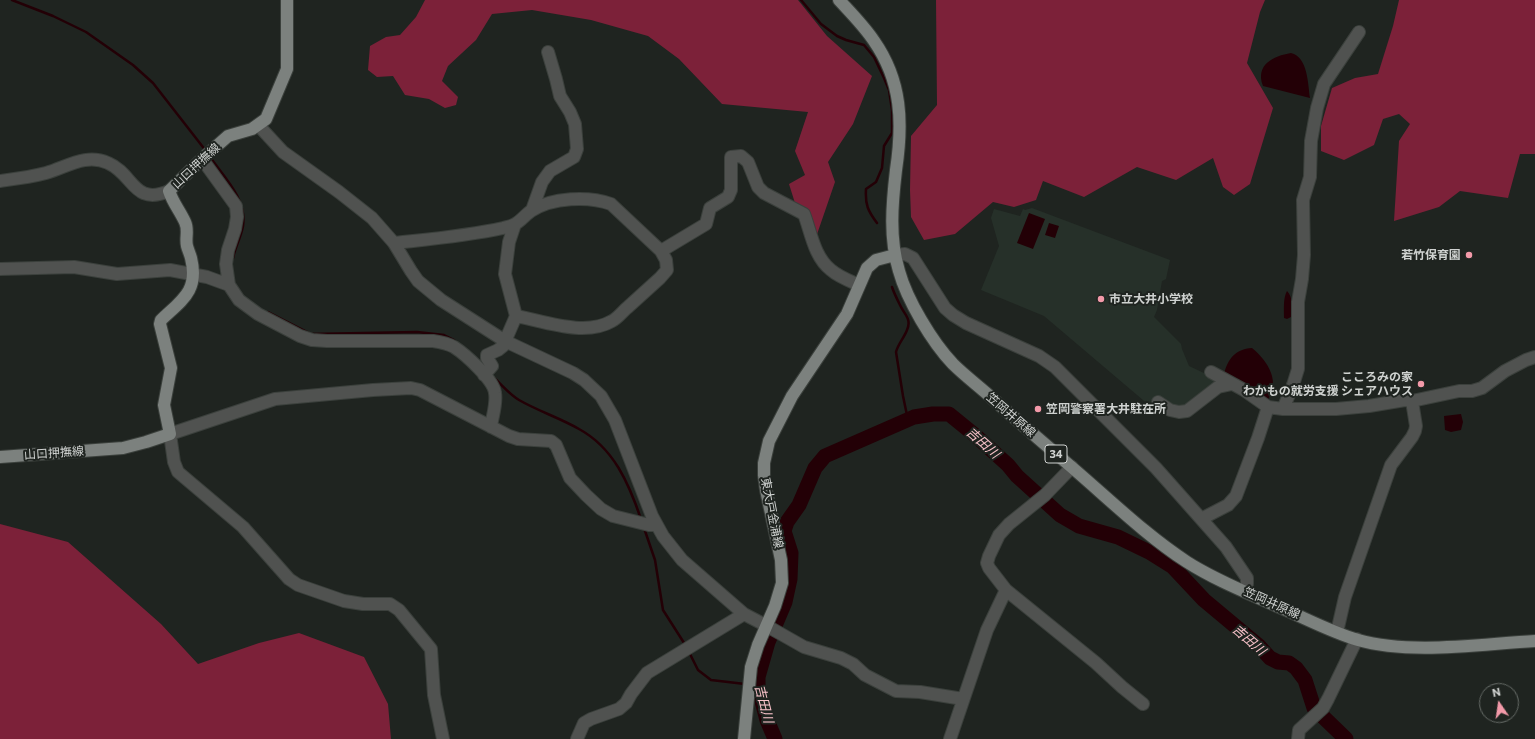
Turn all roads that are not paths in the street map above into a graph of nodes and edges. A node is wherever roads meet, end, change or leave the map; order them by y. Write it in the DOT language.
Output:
graph roads {
  1 [pos="287,0"];
  2 [pos="839,0"];
  3 [pos="1359,32"];
  4 [pos="548,52"];
  5 [pos="259,126"];
  6 [pos="206,156"];
  7 [pos="0,181"];
  8 [pos="169,191"];
  9 [pos="532,210"];
  10 [pos="515,224"];
  11 [pos="394,243"];
  12 [pos="661,251"];
  13 [pos="895,255"];
  14 [pos="0,269"];
  15 [pos="193,274"];
  16 [pos="229,285"];
  17 [pos="859,285"];
  18 [pos="516,316"];
  19 [pos="505,341"];
  20 [pos="1535,357"];
  21 [pos="1211,372"];
  22 [pos="486,373"];
  23 [pos="1232,384"];
  24 [pos="1412,401"];
  25 [pos="1158,402"];
  26 [pos="1268,407"];
  27 [pos="1283,409"];
  28 [pos="491,427"];
  29 [pos="170,434"];
  30 [pos="0,457"];
  31 [pos="1072,467"];
  32 [pos="1201,519"];
  33 [pos="648,524"];
  34 [pos="1006,590"];
  35 [pos="1244,591"];
  36 [pos="744,614"];
  37 [pos="772,629"];
  38 [pos="1337,632"];
  39 [pos="1357,639"];
  40 [pos="1535,641"];
  41 [pos="963,699"];
  42 [pos="1143,704"];
  43 [pos="443,739"];
  44 [pos="577,739"];
  45 [pos="744,739"];
  46 [pos="950,739"];
  47 [pos="1298,739"];
  1 -- 5 [label="main road"];
  2 -- 13 [label="main road, 笠岡井原線 / 34"];
  3 -- 27 [label="street"];
  4 -- 9 [label="street"];
  5 -- 6 [label="main road, 山口押撫線"];
  5 -- 11 [label="street"];
  6 -- 8 [label="main road, 山口押撫線"];
  6 -- 16 [label="street"];
  7 -- 8 [label="street"];
  8 -- 15 [label="main road, 山口押撫線"];
  9 -- 10 [label="street"];
  9 -- 12 [label="street"];
  10 -- 11 [label="street"];
  10 -- 18 [label="street"];
  11 -- 19 [label="street"];
  12 -- 17 [label="street"];
  12 -- 18 [label="street"];
  13 -- 17 [label="main road, 東大戸金浦線"];
  13 -- 31 [label="main road, 笠岡井原線 / 34"];
  13 -- 32 [label="street"];
  14 -- 15 [label="street"];
  15 -- 16 [label="street"];
  15 -- 29 [label="main road, 山口押撫線"];
  16 -- 22 [label="street"];
  17 -- 37 [label="main road, 東大戸金浦線"];
  18 -- 19 [label="street"];
  19 -- 22 [label="street"];
  19 -- 33 [label="street"];
  20 -- 24 [label="street"];
  21 -- 23 [label="street"];
  22 -- 28 [label="street"];
  23 -- 25 [label="street"];
  23 -- 26 [label="street"];
  24 -- 27 [label="street"];
  24 -- 38 [label="street"];
  26 -- 27 [label="street"];
  26 -- 32 [label="street"];
  28 -- 29 [label="street"];
  28 -- 33 [label="street"];
  29 -- 30 [label="main road, 山口押撫線"];
  29 -- 43 [label="street"];
  31 -- 34 [label="street"];
  31 -- 35 [label="main road, 笠岡井原線 / 34"];
  32 -- 35 [label="street"];
  33 -- 36 [label="street"];
  34 -- 41 [label="street"];
  34 -- 42 [label="street"];
  35 -- 38 [label="main road, 笠岡井原線 / 34"];
  36 -- 37 [label="street"];
  36 -- 44 [label="street"];
  37 -- 41 [label="street"];
  37 -- 45 [label="main road, 東大戸金浦線"];
  38 -- 39 [label="main road, 笠岡井原線 / 34"];
  39 -- 40 [label="main road, 笠岡井原線 / 34"];
  39 -- 47 [label="street"];
  41 -- 46 [label="street"];
}
